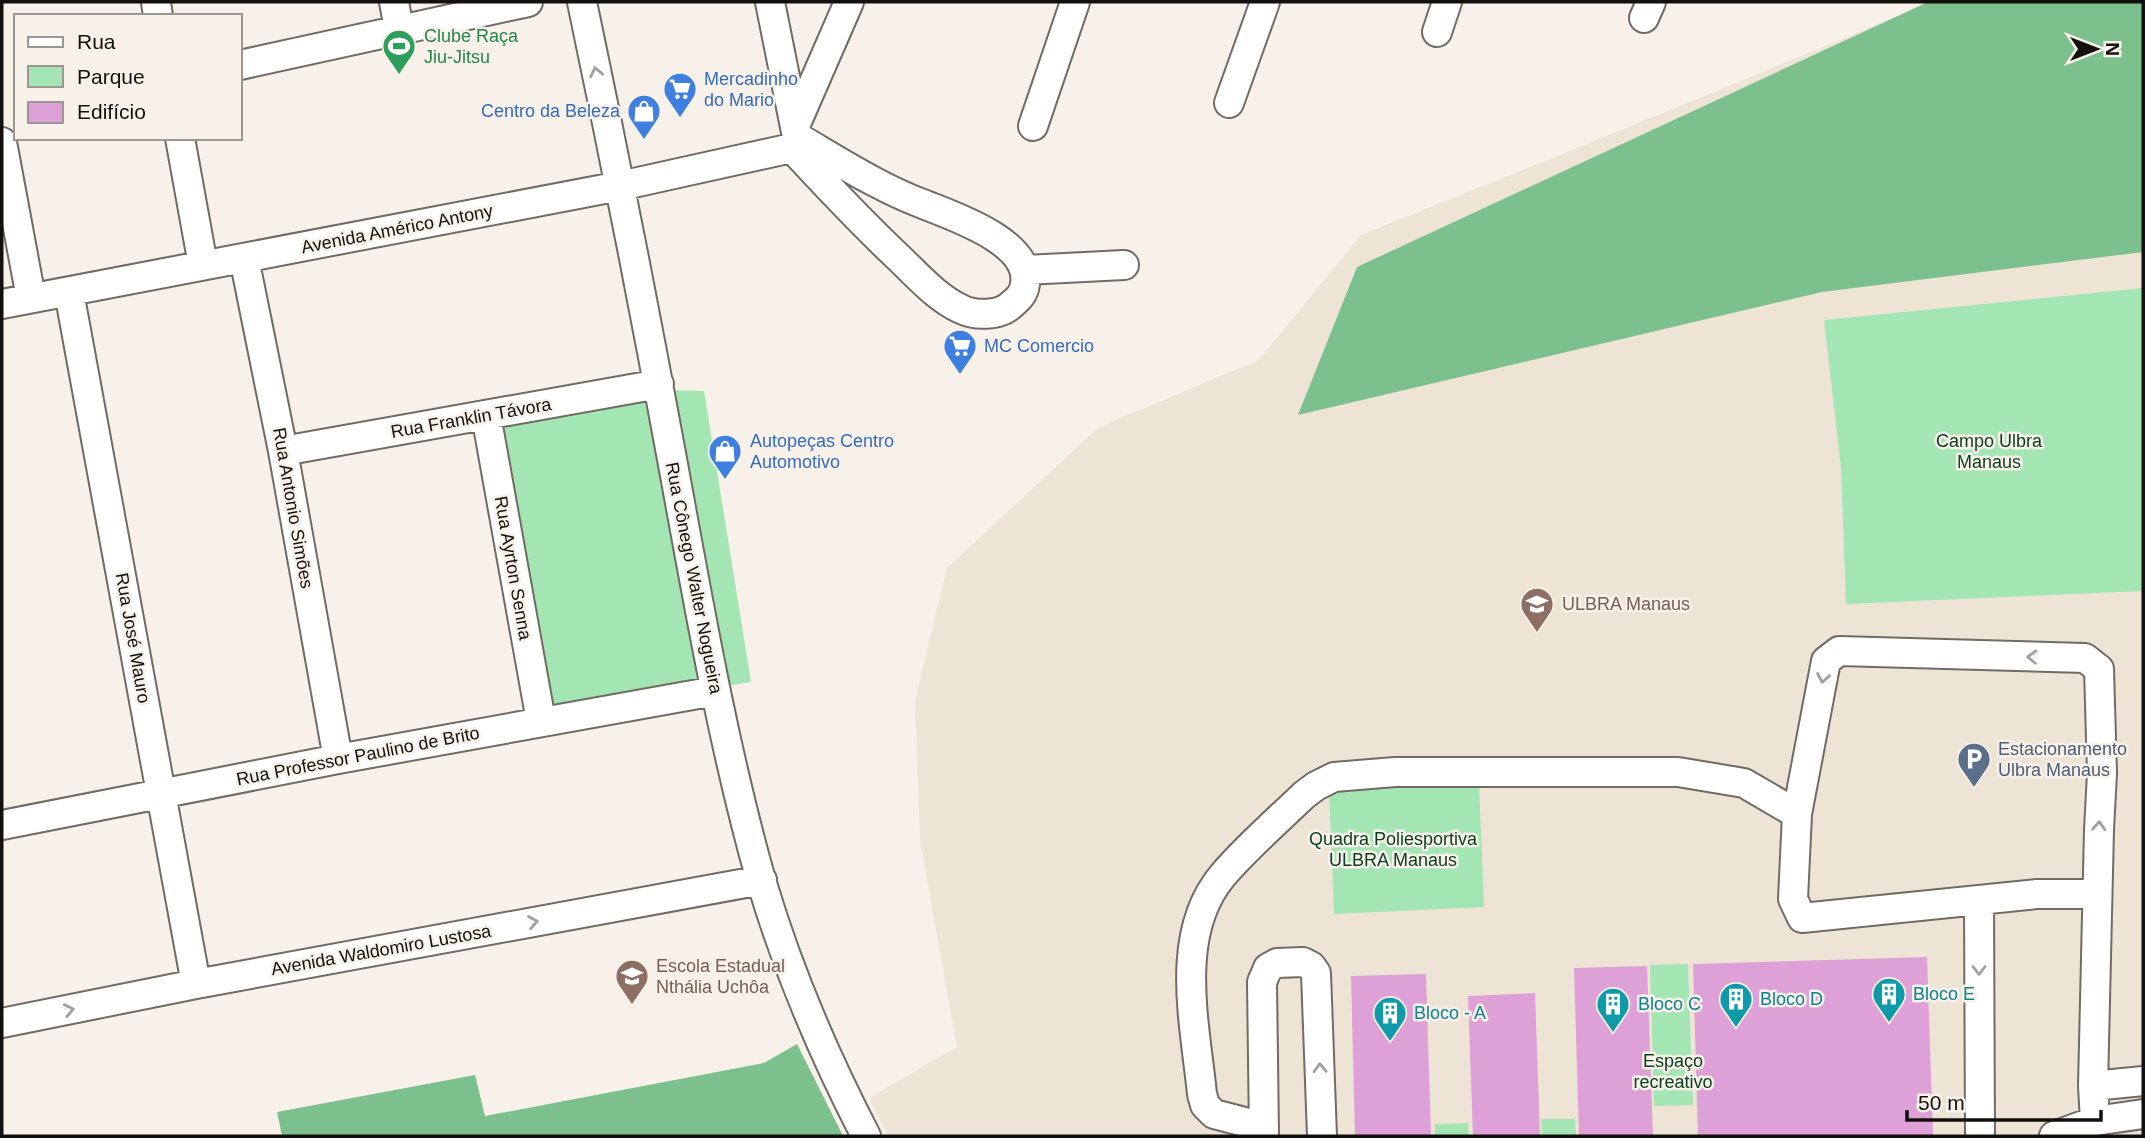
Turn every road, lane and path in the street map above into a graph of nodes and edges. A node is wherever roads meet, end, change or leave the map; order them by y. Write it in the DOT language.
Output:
graph roads {
  1 [pos="394,2"];
  2 [pos="528,2"];
  3 [pos="582,2"];
  4 [pos="771,2"];
  5 [pos="849,2"];
  6 [pos="1075,2"];
  7 [pos="1265,2"];
  8 [pos="1447,2"];
  9 [pos="399,29"];
  10 [pos="1437,32"];
  11 [pos="242,65"];
  12 [pos="1229,103"];
  13 [pos="1033,126"];
  14 [pos="794,137"];
  15 [pos="180,140"];
  16 [pos="2,142"];
  17 [pos="620,186"];
  18 [pos="244,258"];
  19 [pos="203,265"];
  20 [pos="1124,265"];
  21 [pos="1025,270"];
  22 [pos="69,292"];
  23 [pos="31,298"];
  24 [pos="2,304"];
  25 [pos="659,384"];
  26 [pos="486,415"];
  27 [pos="283,451"];
  28 [pos="715,691"];
  29 [pos="541,721"];
  30 [pos="338,759"];
  31 [pos="162,794"];
  32 [pos="1797,814"];
  33 [pos="2,824"];
  34 [pos="762,880"];
  35 [pos="2097,894"];
  36 [pos="1979,902"];
  37 [pos="196,984"];
  38 [pos="2,1023"];
  39 [pos="2143,1081"];
  40 [pos="2093,1086"];
  41 [pos="2143,1114"];
  42 [pos="2095,1121"];
  43 [pos="1264,1132"];
  44 [pos="866,1136"];
  45 [pos="1322,1136"];
  46 [pos="1980,1136"];
  47 [pos="2054,1136"];
  1 -- 9 [label="street"];
  2 -- 9 [label="street"];
  17 -- 3 [label="street, Rua Cônego Walter Nogueira, one-way"];
  4 -- 14 [label="street"];
  5 -- 14 [label="street"];
  6 -- 13 [label="street"];
  7 -- 12 [label="street"];
  8 -- 10 [label="street"];
  9 -- 11 [label="street"];
  14 -- 17 [label="street, Avenida Américo Antony"];
  14 -- 21 [label="street"];
  14 -- 21 [label="street"];
  15 -- 19 [label="street"];
  16 -- 23 [label="street"];
  17 -- 18 [label="street, Avenida Américo Antony"];
  17 -- 25 [label="street, Rua Cônego Walter Nogueira"];
  18 -- 19 [label="street, Avenida Américo Antony"];
  18 -- 27 [label="street, Rua Antonio Simões"];
  19 -- 22 [label="street, Avenida Américo Antony"];
  20 -- 21 [label="street"];
  22 -- 23 [label="street, Avenida Américo Antony"];
  22 -- 31 [label="street, Rua José Mauro"];
  23 -- 24 [label="street, Avenida Américo Antony"];
  25 -- 26 [label="street, Rua Franklin Távora"];
  25 -- 28 [label="street, Rua Cônego Walter Nogueira"];
  26 -- 27 [label="street, Rua Franklin Távora"];
  26 -- 29 [label="street, Rua Ayrton Senna"];
  27 -- 30 [label="street, Rua Antonio Simões"];
  28 -- 29 [label="street, Rua Professor Paulino de Brito"];
  28 -- 34 [label="street, Rua Cônego Walter Nogueira"];
  29 -- 30 [label="street, Rua Professor Paulino de Brito"];
  30 -- 31 [label="street, Rua Professor Paulino de Brito"];
  31 -- 33 [label="street, Rua Professor Paulino de Brito"];
  31 -- 37 [label="street, Rua José Mauro"];
  35 -- 32 [label="street, one-way"];
  32 -- 36 [label="street"];
  32 -- 43 [label="street"];
  37 -- 34 [label="street, Avenida Waldomiro Lustosa, one-way"];
  34 -- 44 [label="street, Rua Cônego Walter Nogueira"];
  35 -- 36 [label="street"];
  35 -- 40 [label="street"];
  36 -- 46 [label="street, one-way"];
  38 -- 37 [label="street, Avenida Waldomiro Lustosa, one-way"];
  39 -- 40 [label="street"];
  40 -- 42 [label="street"];
  41 -- 42 [label="street"];
  42 -- 47 [label="street"];
  45 -- 43 [label="street, one-way"];
}
